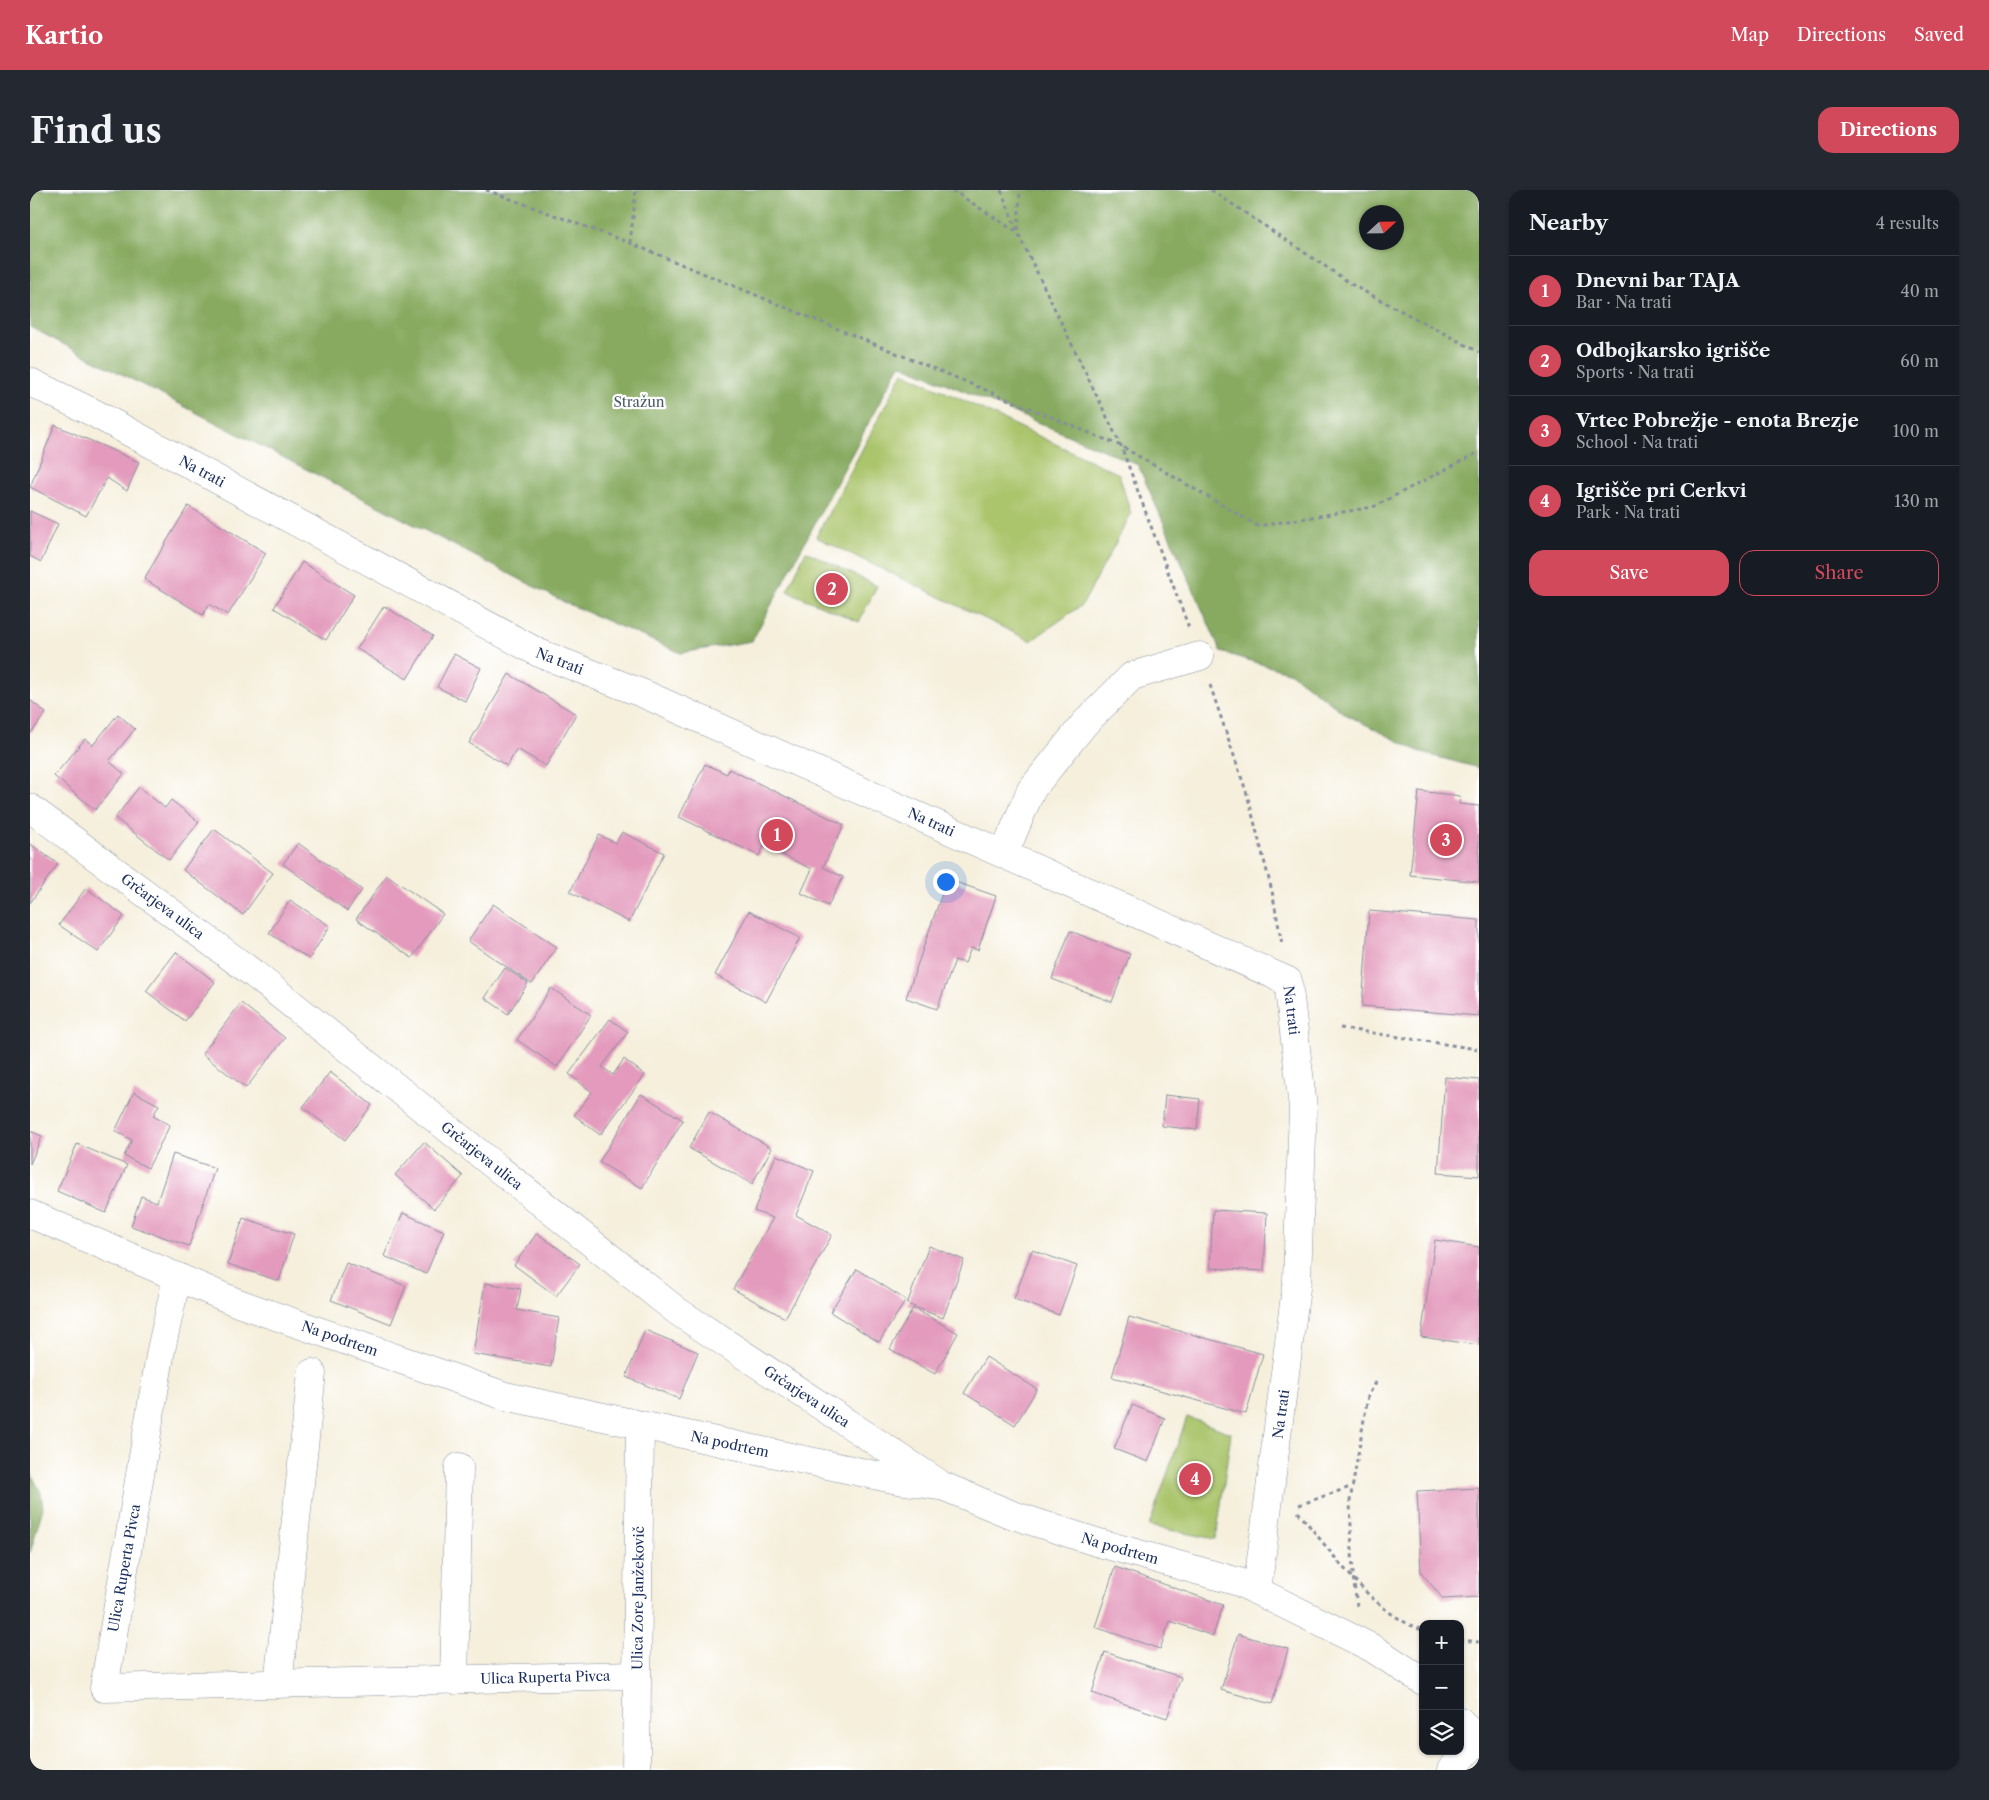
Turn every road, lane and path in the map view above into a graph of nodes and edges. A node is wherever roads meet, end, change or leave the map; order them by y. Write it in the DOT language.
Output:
graph roads {
  1 [pos="486,190"];
  2 [pos="636,190"];
  3 [pos="952,190"];
  4 [pos="1001,190"];
  5 [pos="1020,190"];
  6 [pos="1211,190"];
  7 [pos="1018,233"];
  8 [pos="630,243"];
  9 [pos="1479,352"];
  10 [pos="30,382"];
  11 [pos="1121,446"];
  12 [pos="1479,452"];
  13 [pos="1200,656"];
  14 [pos="30,808"];
  15 [pos="1004,854"];
  16 [pos="1288,981"];
  17 [pos="1340,1028"];
  18 [pos="1477,1049"];
  19 [pos="30,1214"];
  20 [pos="177,1277"];
  21 [pos="312,1374"];
  22 [pos="1378,1379"];
  23 [pos="640,1425"];
  24 [pos="459,1467"];
  25 [pos="1353,1486"];
  26 [pos="945,1487"];
  27 [pos="1353,1576"];
  28 [pos="1257,1591"];
  29 [pos="1358,1615"];
  30 [pos="1419,1629"];
  31 [pos="1464,1640"];
  32 [pos="1479,1642"];
  33 [pos="636,1676"];
  34 [pos="1419,1678"];
  35 [pos="454,1680"];
  36 [pos="278,1684"];
  37 [pos="1474,1736"];
  38 [pos="636,1770"];
  39 [pos="1451,1770"];
  1 -- 8 [label="path"];
  2 -- 8 [label="path"];
  3 -- 7 [label="path"];
  4 -- 7 [label="path"];
  5 -- 7 [label="path"];
  6 -- 9 [label="path"];
  7 -- 11 [label="path"];
  8 -- 11 [label="path"];
  10 -- 15 [label="street, Na trati"];
  11 -- 12 [label="path"];
  11 -- 13 [label="path"];
  13 -- 15 [label="street"];
  13 -- 16 [label="path"];
  14 -- 26 [label="street, Grčarjeva ulica"];
  15 -- 16 [label="street, Na trati"];
  16 -- 28 [label="street, Na trati"];
  17 -- 18 [label="path"];
  19 -- 20 [label="street, Na podrtem"];
  20 -- 23 [label="street, Na podrtem"];
  20 -- 36 [label="street, Ulica Ruperta Pivca"];
  21 -- 36 [label="street"];
  22 -- 25 [label="path"];
  23 -- 26 [label="street, Na podrtem"];
  23 -- 33 [label="street, Ulica Zore Janžekovič"];
  24 -- 35 [label="street"];
  25 -- 27 [label="path"];
  25 -- 27 [label="path"];
  26 -- 28 [label="street, Na podrtem"];
  27 -- 29 [label="path"];
  27 -- 30 [label="path"];
  28 -- 34 [label="street, Na podrtem"];
  31 -- 32 [label="path"];
  33 -- 35 [label="street, Ulica Ruperta Pivca"];
  33 -- 38 [label="street, Ulica Zore Janžekovič"];
  35 -- 36 [label="street, Ulica Ruperta Pivca"];
  37 -- 39 [label="street"];
}
